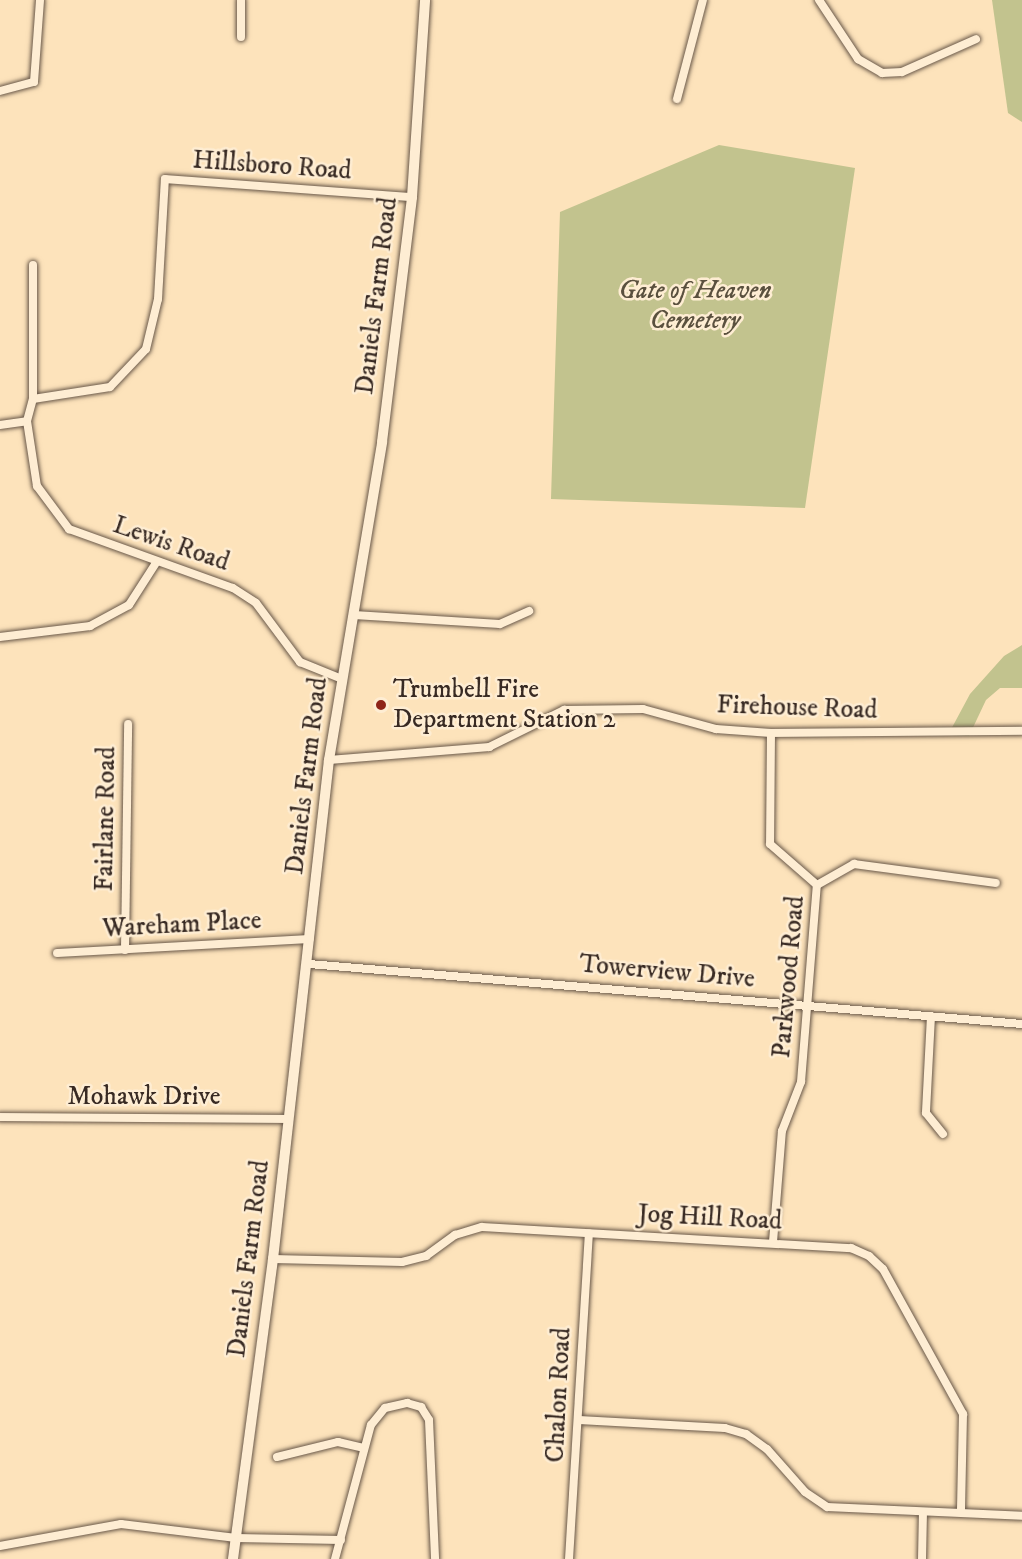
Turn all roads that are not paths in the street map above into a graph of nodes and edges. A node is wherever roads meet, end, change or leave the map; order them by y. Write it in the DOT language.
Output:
graph roads {
  1 [pos="40,0"];
  2 [pos="242,0"];
  3 [pos="425,0"];
  4 [pos="703,0"];
  5 [pos="819,0"];
  6 [pos="241,37"];
  7 [pos="976,39"];
  8 [pos="0,91"];
  9 [pos="676,99"];
  10 [pos="412,196"];
  11 [pos="33,265"];
  12 [pos="33,399"];
  13 [pos="27,421"];
  14 [pos="0,424"];
  15 [pos="156,563"];
  16 [pos="529,611"];
  17 [pos="354,615"];
  18 [pos="0,637"];
  19 [pos="342,679"];
  20 [pos="128,724"];
  21 [pos="1022,730"];
  22 [pos="771,733"];
  23 [pos="329,760"];
  24 [pos="996,883"];
  25 [pos="817,885"];
  26 [pos="310,939"];
  27 [pos="125,950"];
  28 [pos="57,953"];
  29 [pos="309,964"];
  30 [pos="809,1005"];
  31 [pos="932,1016"];
  32 [pos="1022,1024"];
  33 [pos="0,1117"];
  34 [pos="288,1119"];
  35 [pos="943,1134"];
  36 [pos="589,1234"];
  37 [pos="773,1242"];
  38 [pos="273,1259"];
  39 [pos="579,1420"];
  40 [pos="363,1448"];
  41 [pos="277,1457"];
  42 [pos="923,1512"];
  43 [pos="961,1512"];
  44 [pos="1022,1516"];
  45 [pos="236,1538"];
  46 [pos="341,1540"];
  47 [pos="0,1546"];
  48 [pos="233,1559"];
  49 [pos="335,1559"];
  50 [pos="435,1559"];
  51 [pos="570,1559"];
  52 [pos="922,1559"];
  1 -- 8 [label="street"];
  2 -- 6 [label="street"];
  3 -- 10 [label="main road, Daniels Farm Road"];
  4 -- 9 [label="street"];
  5 -- 7 [label="street"];
  10 -- 12 [label="street, Hillsboro Road"];
  10 -- 17 [label="main road, Daniels Farm Road"];
  11 -- 12 [label="street"];
  12 -- 13 [label="street"];
  13 -- 14 [label="street"];
  13 -- 15 [label="street, Lewis Road"];
  15 -- 18 [label="street"];
  15 -- 19 [label="street, Lewis Road"];
  16 -- 17 [label="street"];
  17 -- 19 [label="main road, Daniels Farm Road"];
  19 -- 23 [label="main road, Daniels Farm Road"];
  20 -- 27 [label="street, Fairlane Road"];
  21 -- 22 [label="street, Firehouse Road"];
  22 -- 23 [label="street, Firehouse Road"];
  22 -- 25 [label="street, Parkwood Road"];
  23 -- 26 [label="main road, Daniels Farm Road"];
  24 -- 25 [label="street"];
  25 -- 30 [label="street, Parkwood Road"];
  26 -- 27 [label="street, Wareham Place"];
  26 -- 29 [label="main road, Daniels Farm Road"];
  27 -- 28 [label="street, Wareham Place"];
  29 -- 30 [label="street, Towerview Drive"];
  29 -- 34 [label="main road, Daniels Farm Road"];
  30 -- 31 [label="street, Towerview Drive"];
  30 -- 37 [label="street, Parkwood Road"];
  31 -- 32 [label="street, Towerview Drive"];
  31 -- 35 [label="street"];
  33 -- 34 [label="street, Mohawk Drive"];
  34 -- 38 [label="main road, Daniels Farm Road"];
  36 -- 37 [label="street, Jog Hill Road"];
  36 -- 38 [label="street, Jog Hill Road"];
  36 -- 39 [label="street, Chalon Road"];
  37 -- 43 [label="street, Jog Hill Road"];
  38 -- 45 [label="main road, Daniels Farm Road"];
  39 -- 42 [label="street"];
  39 -- 51 [label="street, Chalon Road"];
  40 -- 41 [label="street"];
  40 -- 46 [label="street"];
  40 -- 50 [label="street"];
  42 -- 43 [label="street"];
  42 -- 52 [label="street"];
  43 -- 44 [label="street"];
  45 -- 46 [label="street"];
  45 -- 47 [label="street"];
  45 -- 48 [label="main road, Daniels Farm Road"];
  46 -- 49 [label="street"];
}
